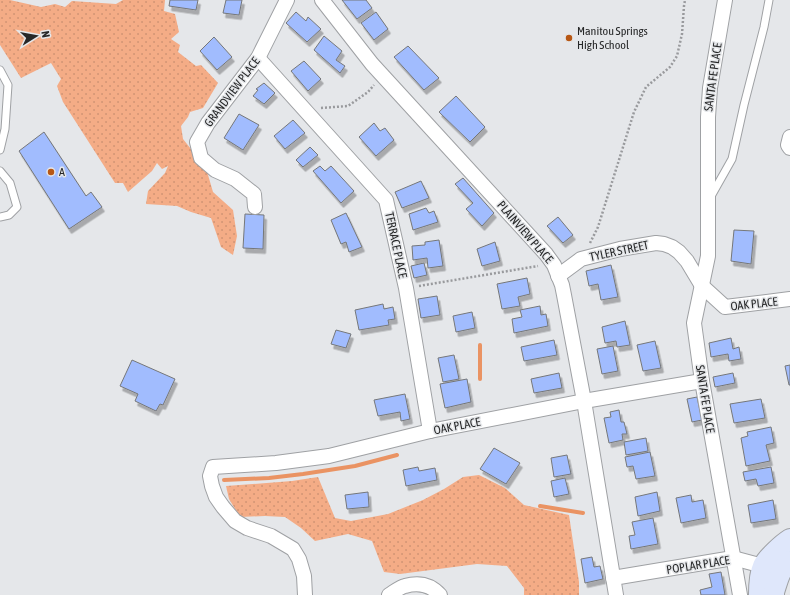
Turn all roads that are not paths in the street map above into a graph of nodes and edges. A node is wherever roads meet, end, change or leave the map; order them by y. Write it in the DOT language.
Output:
graph roads {
  1 [pos="287,0"];
  2 [pos="322,0"];
  3 [pos="725,0"];
  4 [pos="769,0"];
  5 [pos="258,58"];
  6 [pos="0,70"];
  7 [pos="790,137"];
  8 [pos="790,148"];
  9 [pos="0,150"];
  10 [pos="0,171"];
  11 [pos="708,202"];
  12 [pos="255,207"];
  13 [pos="0,217"];
  14 [pos="558,276"];
  15 [pos="702,286"];
  16 [pos="790,299"];
  17 [pos="702,381"];
  18 [pos="584,401"];
  19 [pos="430,431"];
  20 [pos="790,539"];
  21 [pos="733,558"];
  22 [pos="778,567"];
  23 [pos="613,578"];
  24 [pos="306,595"];
  25 [pos="389,595"];
  26 [pos="440,595"];
  27 [pos="616,595"];
  28 [pos="740,595"];
  29 [pos="759,595"];
  30 [pos="774,595"];
  1 -- 5 [label="street, GRANDVIEW PLACE"];
  2 -- 14 [label="street, PLAINVIEW PLACE"];
  3 -- 11 [label="street, SANTA FE PLACE"];
  4 -- 11 [label="lane, SANTA FE PLACE"];
  5 -- 12 [label="street, GRANDVIEW PLACE"];
  5 -- 19 [label="street, TERRACE PLACE"];
  6 -- 9 [label="lane"];
  7 -- 8 [label="street"];
  10 -- 13 [label="lane"];
  11 -- 15 [label="street, SANTA FE PLACE"];
  14 -- 15 [label="street, TYLER STREET"];
  14 -- 18 [label="street, PLAINVIEW PLACE"];
  15 -- 16 [label="street, OAK PLACE"];
  15 -- 17 [label="street, SANTA FE PLACE"];
  17 -- 18 [label="street, OAK PLACE"];
  17 -- 21 [label="street, SANTA FE PLACE"];
  18 -- 19 [label="street, OAK PLACE"];
  18 -- 23 [label="street, PLAINVIEW PLACE"];
  19 -- 24 [label="street, OAK PLACE"];
  20 -- 22 [label="street"];
  21 -- 22 [label="street, POPLAR PLACE"];
  21 -- 23 [label="street, POPLAR PLACE"];
  21 -- 28 [label="street, SANTA FE PLACE"];
  22 -- 29 [label="street"];
  22 -- 30 [label="street"];
  23 -- 27 [label="street, PLAINVIEW PLACE"];
  25 -- 26 [label="street"];
}
